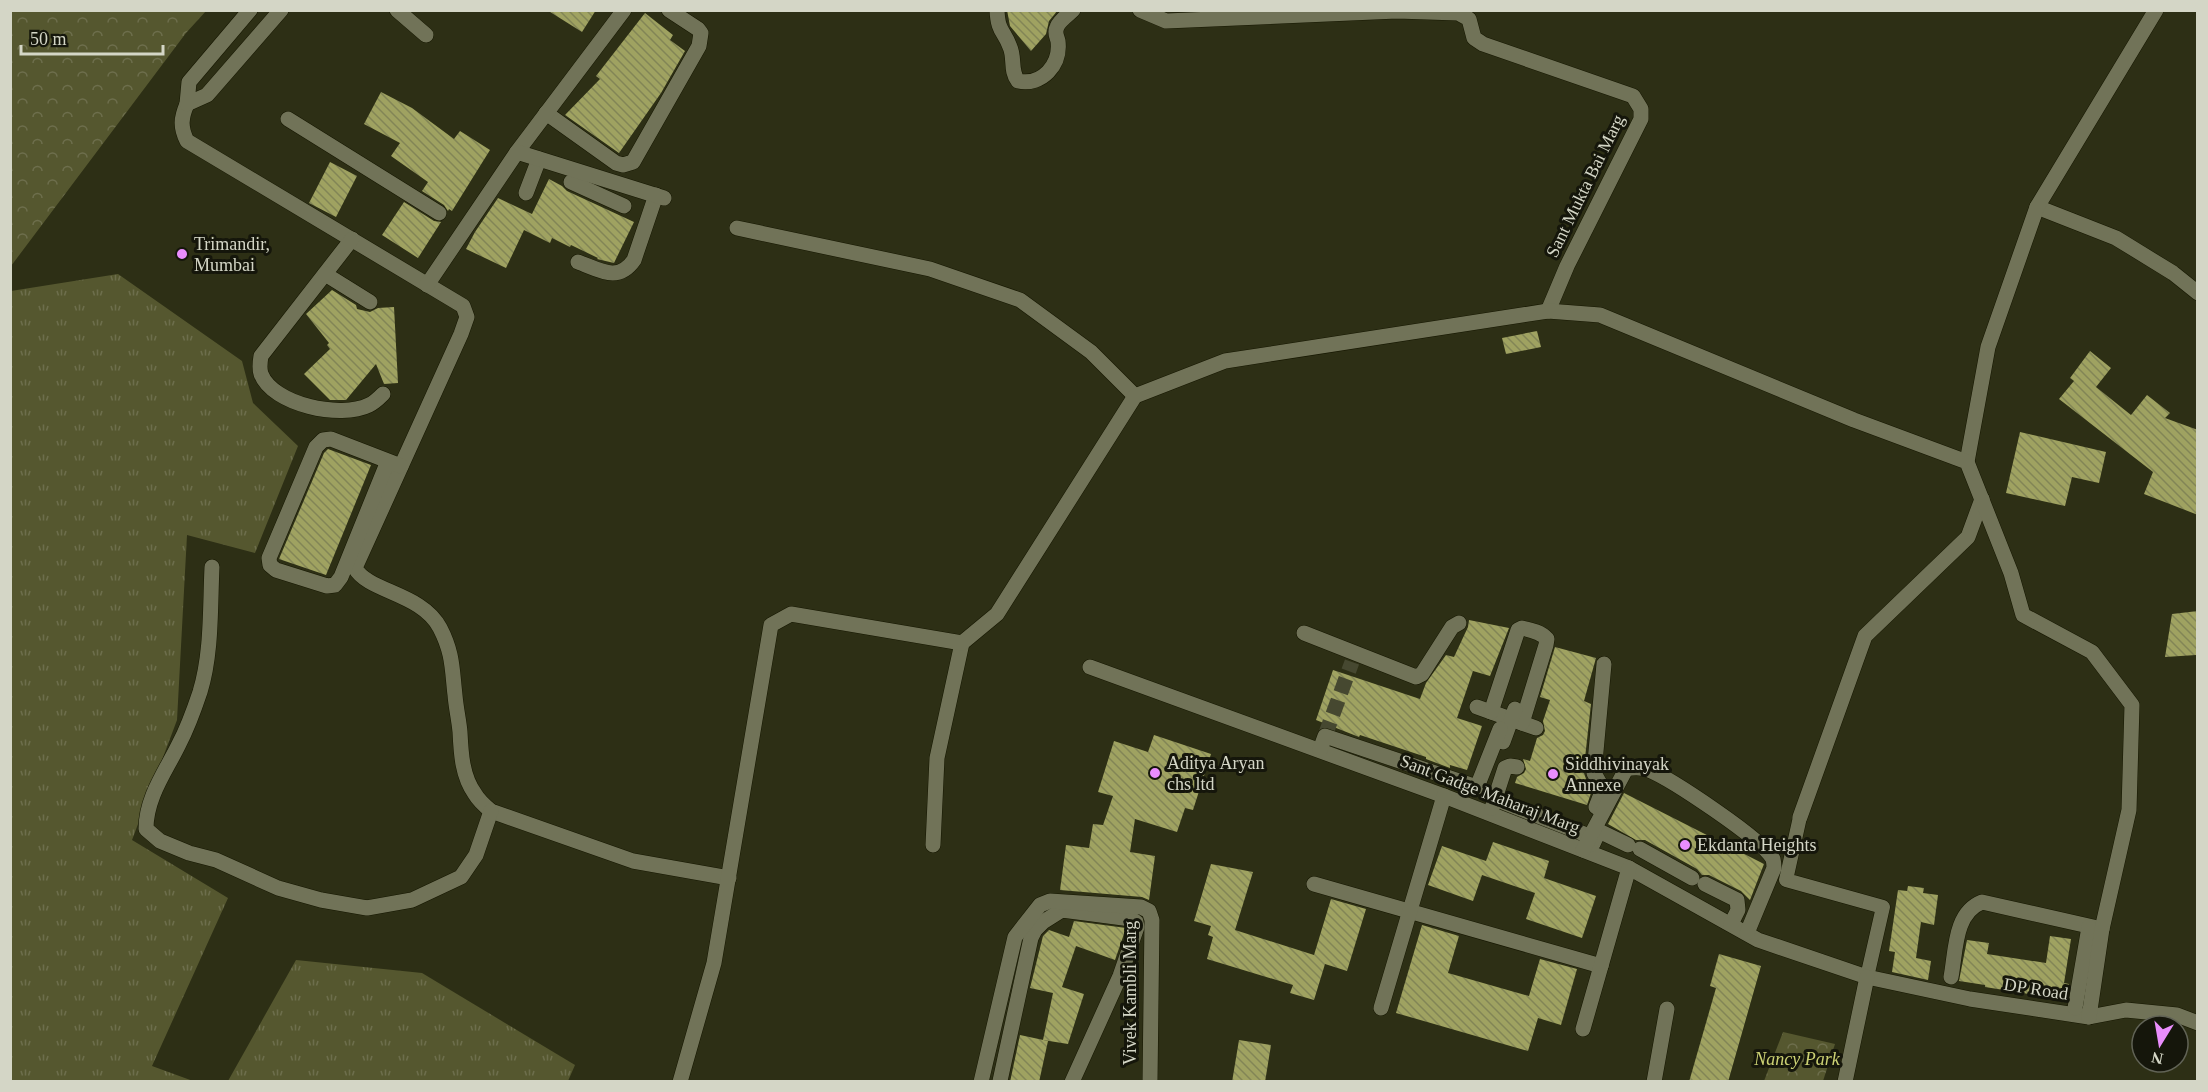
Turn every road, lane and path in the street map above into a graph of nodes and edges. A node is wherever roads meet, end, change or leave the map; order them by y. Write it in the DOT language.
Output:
graph roads {
  1 [pos="250,10"];
  2 [pos="281,10"];
  3 [pos="397,10"];
  4 [pos="624,10"];
  5 [pos="669,10"];
  6 [pos="997,10"];
  7 [pos="1073,10"];
  8 [pos="1140,10"];
  9 [pos="2156,10"];
  10 [pos="1397,11"];
  11 [pos="426,35"];
  12 [pos="188,104"];
  13 [pos="546,113"];
  14 [pos="288,119"];
  15 [pos="517,152"];
  16 [pos="539,159"];
  17 [pos="571,182"];
  18 [pos="593,184"];
  19 [pos="526,193"];
  20 [pos="624,206"];
  21 [pos="2037,207"];
  22 [pos="439,213"];
  23 [pos="737,228"];
  24 [pos="352,239"];
  25 [pos="578,262"];
  26 [pos="325,274"];
  27 [pos="427,285"];
  28 [pos="2198,293"];
  29 [pos="370,302"];
  30 [pos="1548,311"];
  31 [pos="383,394"];
  32 [pos="1135,396"];
  33 [pos="1967,462"];
  34 [pos="395,463"];
  35 [pos="1983,499"];
  36 [pos="212,567"];
  37 [pos="1459,623"];
  38 [pos="1304,633"];
  39 [pos="962,643"];
  40 [pos="1604,664"];
  41 [pos="1090,667"];
  42 [pos="1517,721"];
  43 [pos="1320,750"];
  44 [pos="1517,767"];
  45 [pos="1477,787"];
  46 [pos="1444,796"];
  47 [pos="1483,807"];
  48 [pos="490,811"];
  49 [pos="1800,817"];
  50 [pos="1581,842"];
  51 [pos="933,845"];
  52 [pos="1666,864"];
  53 [pos="1629,868"];
  54 [pos="729,878"];
  55 [pos="1657,883"];
  56 [pos="1314,884"];
  57 [pos="1409,911"];
  58 [pos="1731,924"];
  59 [pos="2096,928"];
  60 [pos="1747,933"];
  61 [pos="1601,966"];
  62 [pos="1867,977"];
  63 [pos="1952,977"];
  64 [pos="1005,981"];
  65 [pos="1021,984"];
  66 [pos="1959,993"];
  67 [pos="2012,1003"];
  68 [pos="1381,1008"];
  69 [pos="1667,1009"];
  70 [pos="2089,1017"];
  71 [pos="2198,1023"];
  72 [pos="1583,1029"];
  73 [pos="993,1033"];
  74 [pos="1008,1037"];
  75 [pos="1000,1081"];
  76 [pos="680,1082"];
  77 [pos="981,1082"];
  78 [pos="1072,1082"];
  79 [pos="1150,1082"];
  80 [pos="1654,1082"];
  81 [pos="1845,1082"];
  1 -- 12 [label="street"];
  2 -- 12 [label="street"];
  3 -- 11 [label="street"];
  4 -- 13 [label="street"];
  5 -- 13 [label="street"];
  6 -- 7 [label="street"];
  8 -- 10 [label="street, Sant Mukta Bai Marg"];
  9 -- 21 [label="street"];
  10 -- 30 [label="street, Sant Mukta Bai Marg"];
  12 -- 24 [label="street"];
  13 -- 15 [label="street"];
  14 -- 22 [label="street"];
  15 -- 16 [label="street"];
  15 -- 27 [label="street"];
  16 -- 18 [label="street"];
  16 -- 19 [label="street"];
  17 -- 18 [label="street"];
  18 -- 20 [label="street"];
  18 -- 25 [label="street"];
  21 -- 28 [label="street"];
  21 -- 33 [label="street"];
  23 -- 32 [label="street"];
  24 -- 26 [label="street"];
  24 -- 27 [label="street"];
  26 -- 29 [label="street"];
  26 -- 31 [label="street"];
  27 -- 34 [label="street"];
  30 -- 32 [label="street"];
  30 -- 33 [label="street"];
  32 -- 39 [label="street"];
  33 -- 35 [label="street"];
  34 -- 34 [label="street"];
  34 -- 48 [label="street"];
  35 -- 49 [label="street"];
  35 -- 59 [label="street"];
  36 -- 48 [label="street"];
  37 -- 38 [label="street"];
  39 -- 51 [label="street"];
  39 -- 54 [label="street"];
  40 -- 50 [label="street"];
  41 -- 43 [label="street, Sant Gadge Maharaj Marg"];
  42 -- 42 [label="street"];
  42 -- 45 [label="street"];
  42 -- 47 [label="street"];
  43 -- 45 [label="street"];
  43 -- 46 [label="street, Sant Gadge Maharaj Marg"];
  44 -- 47 [label="street"];
  45 -- 47 [label="street"];
  46 -- 47 [label="street, Sant Gadge Maharaj Marg"];
  46 -- 57 [label="street"];
  47 -- 50 [label="street, Sant Gadge Maharaj Marg"];
  48 -- 54 [label="street"];
  49 -- 62 [label="street"];
  50 -- 52 [label="street"];
  50 -- 53 [label="street, Sant Gadge Maharaj Marg"];
  50 -- 60 [label="street"];
  52 -- 55 [label="street"];
  52 -- 58 [label="street"];
  53 -- 55 [label="street, Sant Gadge Maharaj Marg"];
  53 -- 61 [label="street"];
  54 -- 76 [label="street"];
  55 -- 58 [label="street, Sant Gadge Maharaj Marg"];
  56 -- 57 [label="street"];
  57 -- 61 [label="street"];
  57 -- 68 [label="street"];
  58 -- 60 [label="street, Sant Gadge Maharaj Marg"];
  59 -- 63 [label="street"];
  59 -- 67 [label="street"];
  59 -- 70 [label="street"];
  60 -- 62 [label="street, Sant Gadge Maharaj Marg"];
  61 -- 72 [label="street"];
  62 -- 67 [label="street, DP Road"];
  62 -- 81 [label="street"];
  64 -- 65 [label="street"];
  64 -- 73 [label="street"];
  64 -- 79 [label="street, Vivek Kambli Marg"];
  65 -- 74 [label="street"];
  65 -- 78 [label="street"];
  66 -- 67 [label="street"];
  67 -- 70 [label="street, DP Road"];
  69 -- 80 [label="street"];
  70 -- 71 [label="street, DP Road"];
  73 -- 74 [label="street"];
  73 -- 77 [label="street"];
  74 -- 75 [label="street"];
}
